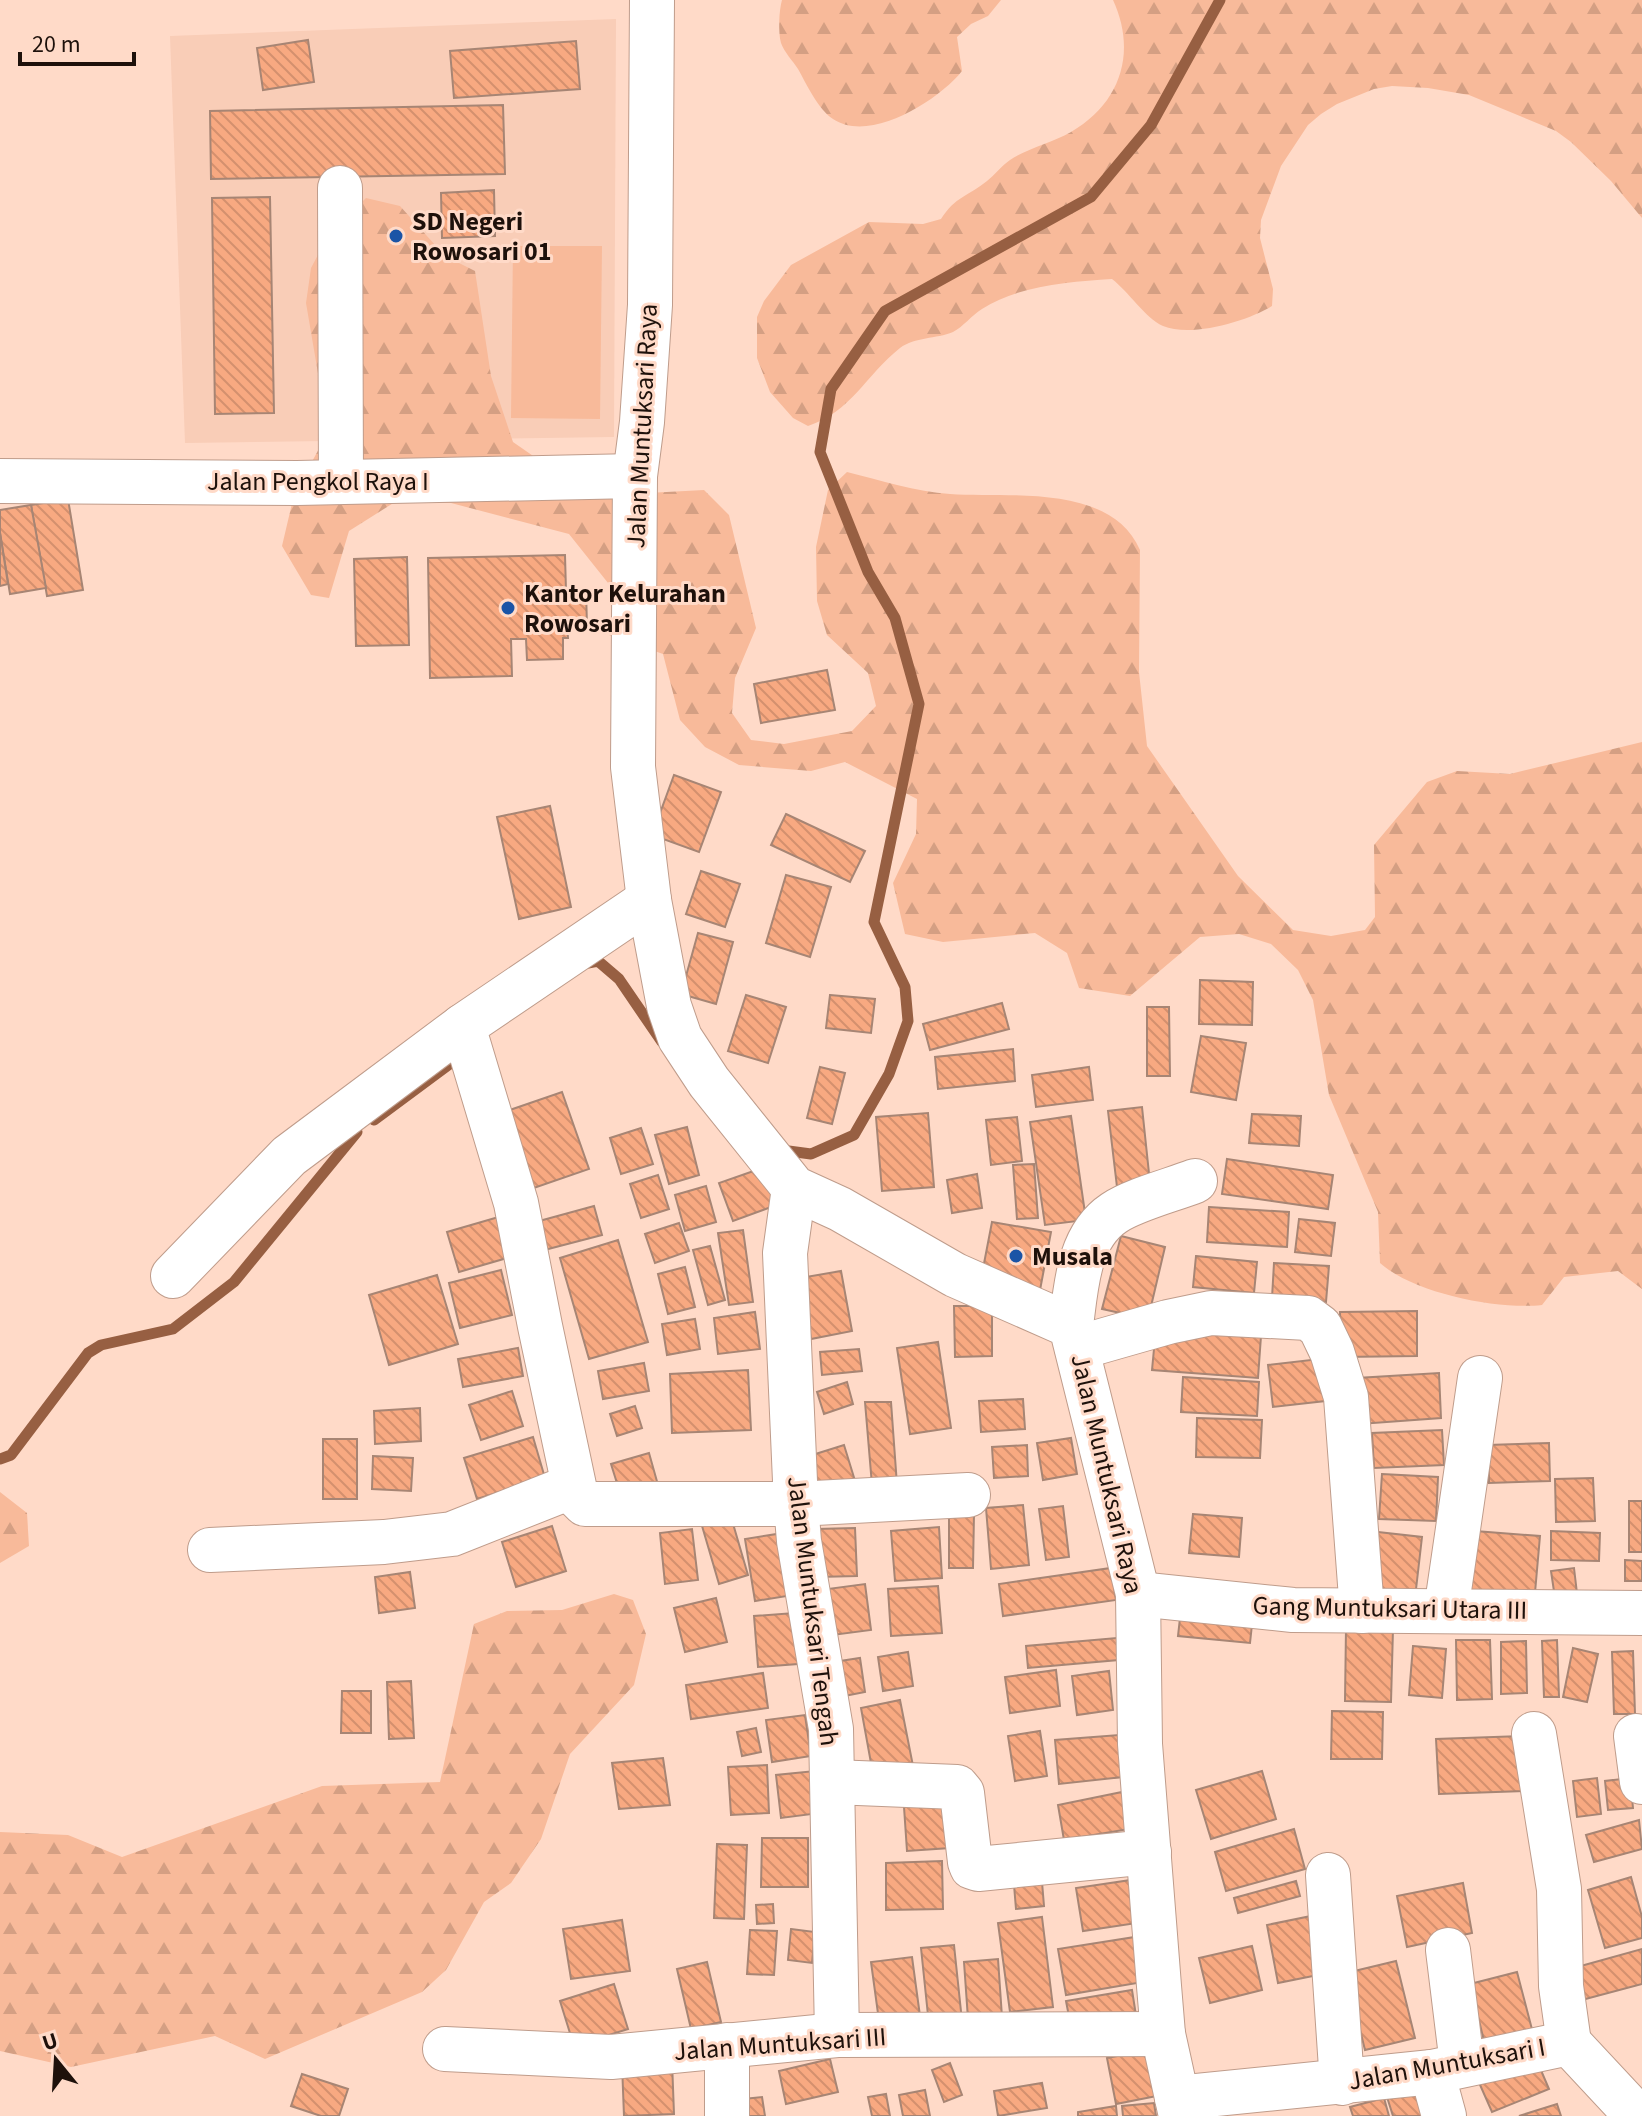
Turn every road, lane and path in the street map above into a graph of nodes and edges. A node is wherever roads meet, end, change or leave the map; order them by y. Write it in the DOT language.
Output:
graph roads {
  1 [pos="652,0"];
  2 [pos="340,188"];
  3 [pos="635,476"];
  4 [pos="0,481"];
  5 [pos="341,482"];
  6 [pos="649,900"];
  7 [pos="470,1048"];
  8 [pos="1195,1181"];
  9 [pos="794,1188"];
  10 [pos="173,1276"];
  11 [pos="1074,1337"];
  12 [pos="1480,1378"];
  13 [pos="573,1486"];
  14 [pos="968,1495"];
  15 [pos="796,1504"];
  16 [pos="210,1550"];
  17 [pos="1138,1594"];
  18 [pos="1362,1611"];
  19 [pos="1446,1611"];
  20 [pos="1642,1613"];
  21 [pos="1534,1734"];
  22 [pos="1636,1736"];
  23 [pos="833,1782"];
  24 [pos="1642,1782"];
  25 [pos="1149,1852"];
  26 [pos="1328,1875"];
  27 [pos="1448,1950"];
  28 [pos="1163,2034"];
  29 [pos="837,2035"];
  30 [pos="1569,2043"];
  31 [pos="727,2045"];
  32 [pos="445,2049"];
  33 [pos="1447,2068"];
  34 [pos="1342,2083"];
  35 [pos="1179,2107"];
  36 [pos="1642,2108"];
  37 [pos="727,2116"];
  38 [pos="1444,2116"];
  39 [pos="1639,2116"];
  1 -- 3 [label="street, Jalan Muntuksari Raya"];
  2 -- 5 [label="street"];
  3 -- 5 [label="street, Jalan Pengkol Raya I"];
  3 -- 6 [label="street, Jalan Muntuksari Raya"];
  4 -- 5 [label="street, Jalan Pengkol Raya I"];
  6 -- 7 [label="street"];
  6 -- 9 [label="street, Jalan Muntuksari Raya"];
  7 -- 10 [label="street"];
  7 -- 13 [label="street"];
  8 -- 11 [label="street"];
  9 -- 11 [label="street, Jalan Muntuksari Raya"];
  9 -- 15 [label="street, Jalan Muntuksari Tengah"];
  11 -- 17 [label="street, Jalan Muntuksari Raya"];
  11 -- 18 [label="street"];
  12 -- 19 [label="street"];
  13 -- 15 [label="street"];
  13 -- 16 [label="street"];
  14 -- 15 [label="street"];
  15 -- 23 [label="street, Jalan Muntuksari Tengah"];
  17 -- 18 [label="street, Gang Muntuksari Utara III"];
  17 -- 25 [label="street, Jalan Muntuksari Raya"];
  18 -- 19 [label="street, Gang Muntuksari Utara III"];
  19 -- 20 [label="street, Gang Muntuksari Utara III"];
  21 -- 30 [label="street"];
  22 -- 24 [label="street"];
  23 -- 25 [label="street"];
  23 -- 29 [label="street, Jalan Muntuksari Tengah"];
  25 -- 28 [label="street, Jalan Muntuksari Raya"];
  26 -- 34 [label="street"];
  27 -- 33 [label="street"];
  28 -- 29 [label="street, Jalan Muntuksari III"];
  28 -- 35 [label="street, Jalan Muntuksari Raya"];
  29 -- 31 [label="street, Jalan Muntuksari III"];
  30 -- 33 [label="street, Jalan Muntuksari I"];
  30 -- 39 [label="street, Jalan Muntuksari I"];
  31 -- 32 [label="street, Jalan Muntuksari III"];
  31 -- 37 [label="street"];
  33 -- 34 [label="street, Jalan Muntuksari I"];
  33 -- 38 [label="street"];
  34 -- 35 [label="street, Jalan Muntuksari I"];
  36 -- 39 [label="street"];
}
